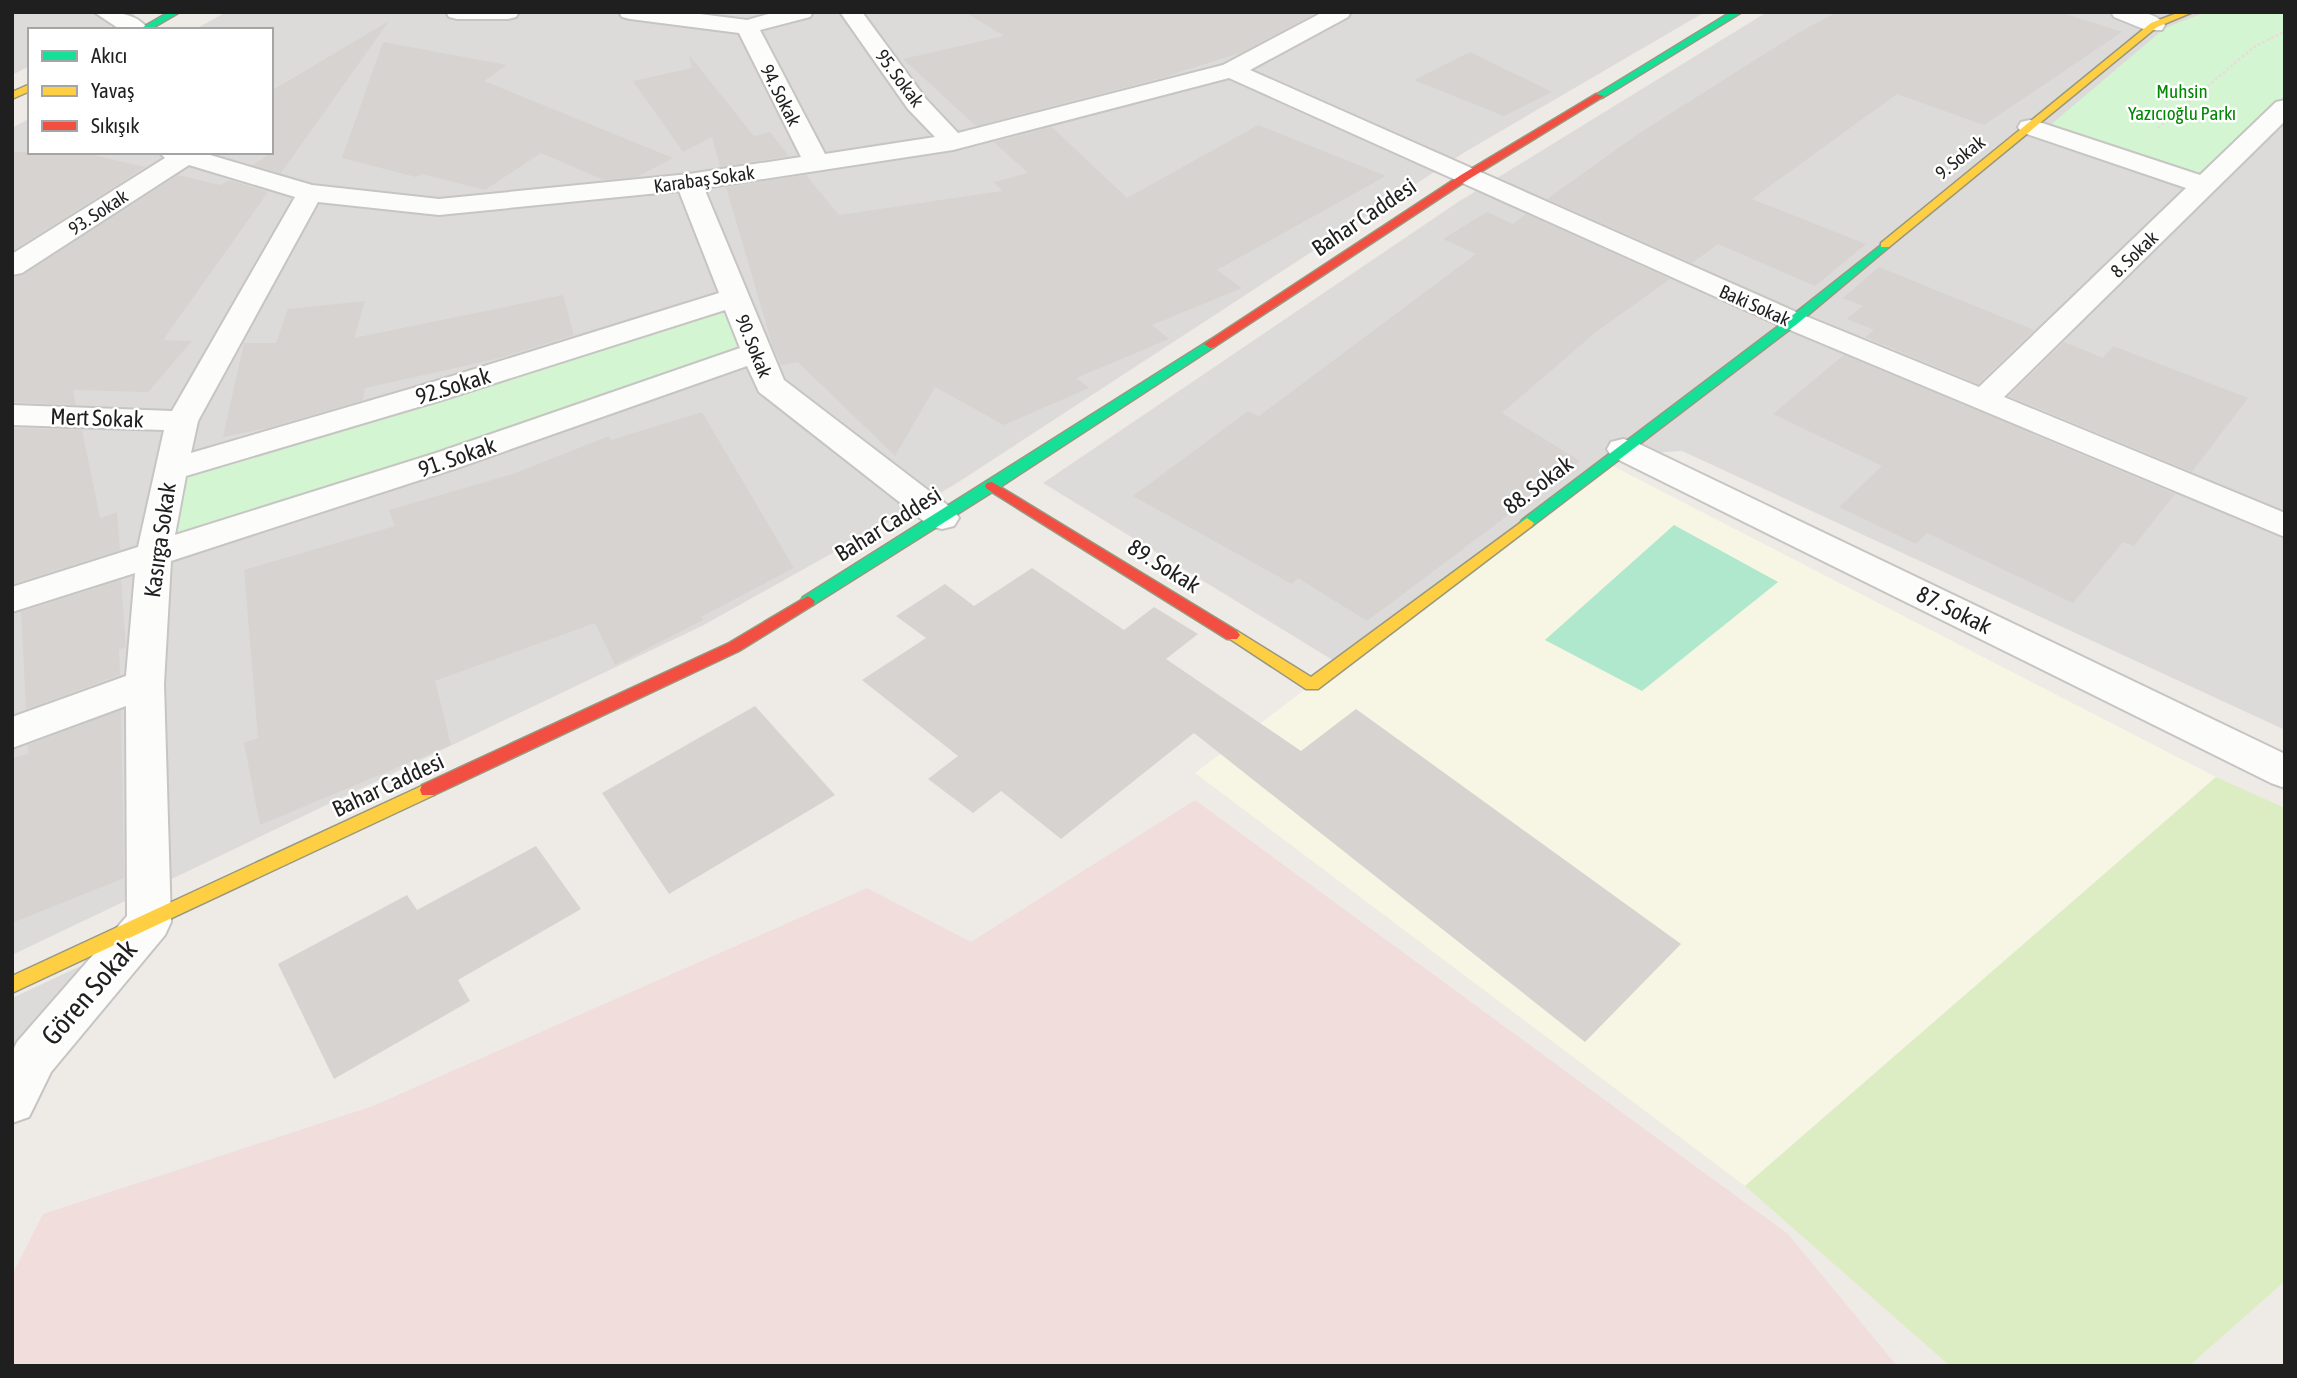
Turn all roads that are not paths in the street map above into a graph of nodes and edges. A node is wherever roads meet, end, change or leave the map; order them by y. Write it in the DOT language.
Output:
graph roads {
  1 [pos="105,12"];
  2 [pos="176,12"];
  3 [pos="457,12"];
  4 [pos="508,12"];
  5 [pos="630,12"];
  6 [pos="802,12"];
  7 [pos="851,12"];
  8 [pos="1340,12"];
  9 [pos="1738,12"];
  10 [pos="2122,12"];
  11 [pos="2189,12"];
  12 [pos="2154,25"];
  13 [pos="747,27"];
  14 [pos="136,28"];
  15 [pos="144,28"];
  16 [pos="1231,70"];
  17 [pos="2285,107"];
  18 [pos="2030,127"];
  19 [pos="953,142"];
  20 [pos="178,155"];
  21 [pos="816,162"];
  22 [pos="1465,177"];
  23 [pos="689,182"];
  24 [pos="2204,185"];
  25 [pos="310,193"];
  26 [pos="12,267"];
  27 [pos="735,297"];
  28 [pos="1793,321"];
  29 [pos="757,352"];
  30 [pos="1983,400"];
  31 [pos="12,415"];
  32 [pos="182,421"];
  33 [pos="1623,449"];
  34 [pos="171,470"];
  35 [pos="992,486"];
  36 [pos="942,518"];
  37 [pos="2285,526"];
  38 [pos="154,556"];
  39 [pos="12,600"];
  40 [pos="145,684"];
  41 [pos="1311,685"];
  42 [pos="12,733"];
  43 [pos="2285,772"];
  44 [pos="149,922"];
  45 [pos="12,985"];
  46 [pos="12,1101"];
  1 -- 14 [label="street"];
  2 -- 15 [label="street"];
  3 -- 4 [label="street"];
  5 -- 13 [label="street"];
  6 -- 13 [label="street"];
  7 -- 19 [label="street, 95. Sokak"];
  8 -- 16 [label="street, Karabaş Sokak"];
  9 -- 22 [label="street, Bahar Caddesi"];
  10 -- 12 [label="street"];
  11 -- 12 [label="street, 9. Sokak"];
  12 -- 18 [label="street, 9. Sokak"];
  13 -- 21 [label="street, 94. Sokak"];
  16 -- 19 [label="street, Karabaş Sokak"];
  16 -- 22 [label="street, Baki Sokak"];
  17 -- 24 [label="street, 8. Sokak"];
  18 -- 24 [label="street"];
  18 -- 28 [label="street, 9. Sokak"];
  19 -- 21 [label="street, Karabaş Sokak"];
  20 -- 25 [label="street, Karabaş Sokak"];
  20 -- 26 [label="street, 93. Sokak"];
  21 -- 23 [label="street, Karabaş Sokak"];
  22 -- 28 [label="street, Baki Sokak"];
  22 -- 35 [label="street, Bahar Caddesi"];
  23 -- 25 [label="street, Karabaş Sokak"];
  23 -- 27 [label="street, 90. Sokak"];
  24 -- 30 [label="street, 8. Sokak"];
  25 -- 32 [label="street, Kasırga Sokak"];
  27 -- 29 [label="street, 90. Sokak"];
  27 -- 34 [label="street, 92.Sokak"];
  28 -- 30 [label="street, Baki Sokak"];
  28 -- 33 [label="street, 88. Sokak"];
  29 -- 36 [label="street, 90. Sokak"];
  29 -- 38 [label="street, 91. Sokak"];
  30 -- 37 [label="street, Baki Sokak"];
  31 -- 32 [label="street, Mert Sokak"];
  32 -- 34 [label="street, Kasırga Sokak"];
  33 -- 41 [label="street, 88. Sokak"];
  33 -- 43 [label="street, 87. Sokak"];
  34 -- 38 [label="street, Kasırga Sokak"];
  35 -- 36 [label="street, Bahar Caddesi"];
  35 -- 41 [label="street, 89. Sokak"];
  36 -- 44 [label="street, Bahar Caddesi"];
  38 -- 39 [label="street, 91. Sokak"];
  38 -- 40 [label="street, Kasırga Sokak"];
  40 -- 42 [label="street"];
  40 -- 44 [label="street, Kasırga Sokak"];
  44 -- 45 [label="street, Bahar Caddesi"];
  44 -- 46 [label="street, Gören Sokak"];
}
